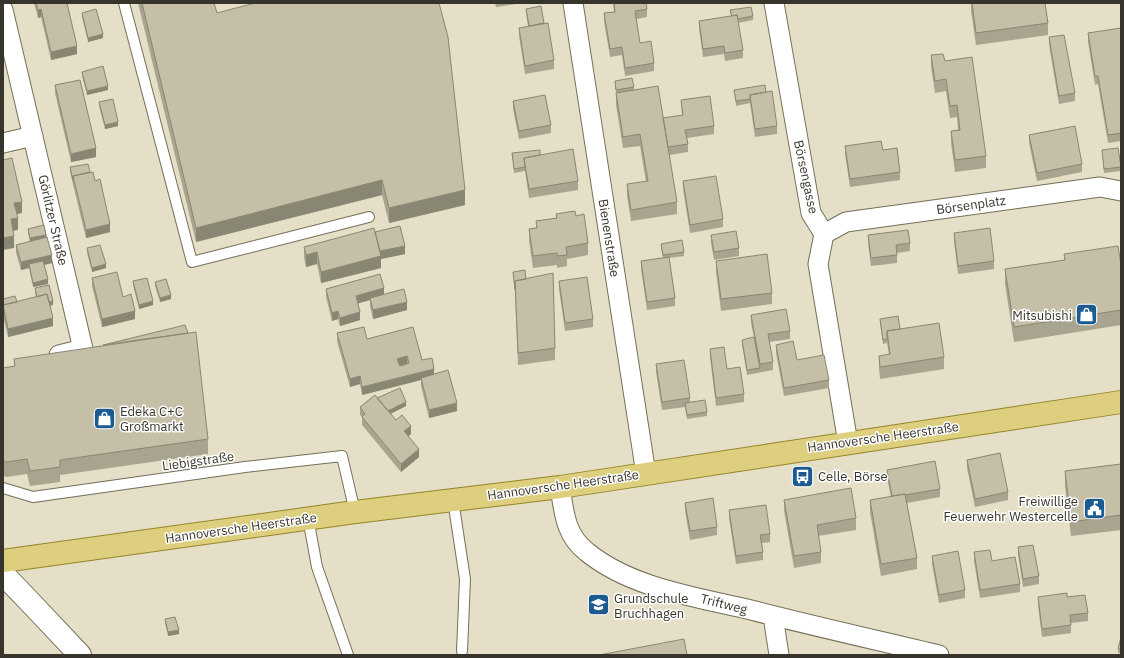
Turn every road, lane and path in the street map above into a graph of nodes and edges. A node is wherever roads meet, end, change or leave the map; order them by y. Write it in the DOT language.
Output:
graph roads {
  1 [pos="124,3"];
  2 [pos="573,3"];
  3 [pos="774,3"];
  4 [pos="3,10"];
  5 [pos="33,136"];
  6 [pos="3,143"];
  7 [pos="1121,191"];
  8 [pos="369,217"];
  9 [pos="824,234"];
  10 [pos="39,360"];
  11 [pos="1121,402"];
  12 [pos="848,443"];
  13 [pos="646,474"];
  14 [pos="560,487"];
  15 [pos="3,488"];
  16 [pos="453,500"];
  17 [pos="355,512"];
  18 [pos="308,518"];
  19 [pos="3,561"];
  20 [pos="3,574"];
  21 [pos="773,616"];
  22 [pos="462,651"];
  23 [pos="929,654"];
  24 [pos="80,655"];
  25 [pos="348,655"];
  26 [pos="780,655"];
  1 -- 8 [label="lane"];
  2 -- 13 [label="street, Bienenstraße"];
  3 -- 9 [label="street, Börsengasse"];
  4 -- 5 [label="street, Görlitzer Straße"];
  5 -- 6 [label="street"];
  5 -- 10 [label="street, Görlitzer Straße"];
  7 -- 9 [label="street, Börsenplatz"];
  9 -- 12 [label="street"];
  11 -- 12 [label="main road, Hannoversche Heerstraße"];
  12 -- 13 [label="main road, Hannoversche Heerstraße"];
  13 -- 14 [label="main road, Hannoversche Heerstraße"];
  14 -- 16 [label="main road, Hannoversche Heerstraße"];
  14 -- 21 [label="street, Triftweg"];
  15 -- 17 [label="lane, Liebigstraße"];
  16 -- 17 [label="main road, Hannoversche Heerstraße"];
  16 -- 22 [label="lane"];
  17 -- 18 [label="main road, Hannoversche Heerstraße"];
  18 -- 19 [label="main road, Hannoversche Heerstraße"];
  18 -- 25 [label="lane"];
  20 -- 24 [label="street"];
  21 -- 23 [label="street, Triftweg"];
  21 -- 26 [label="street"];
}
